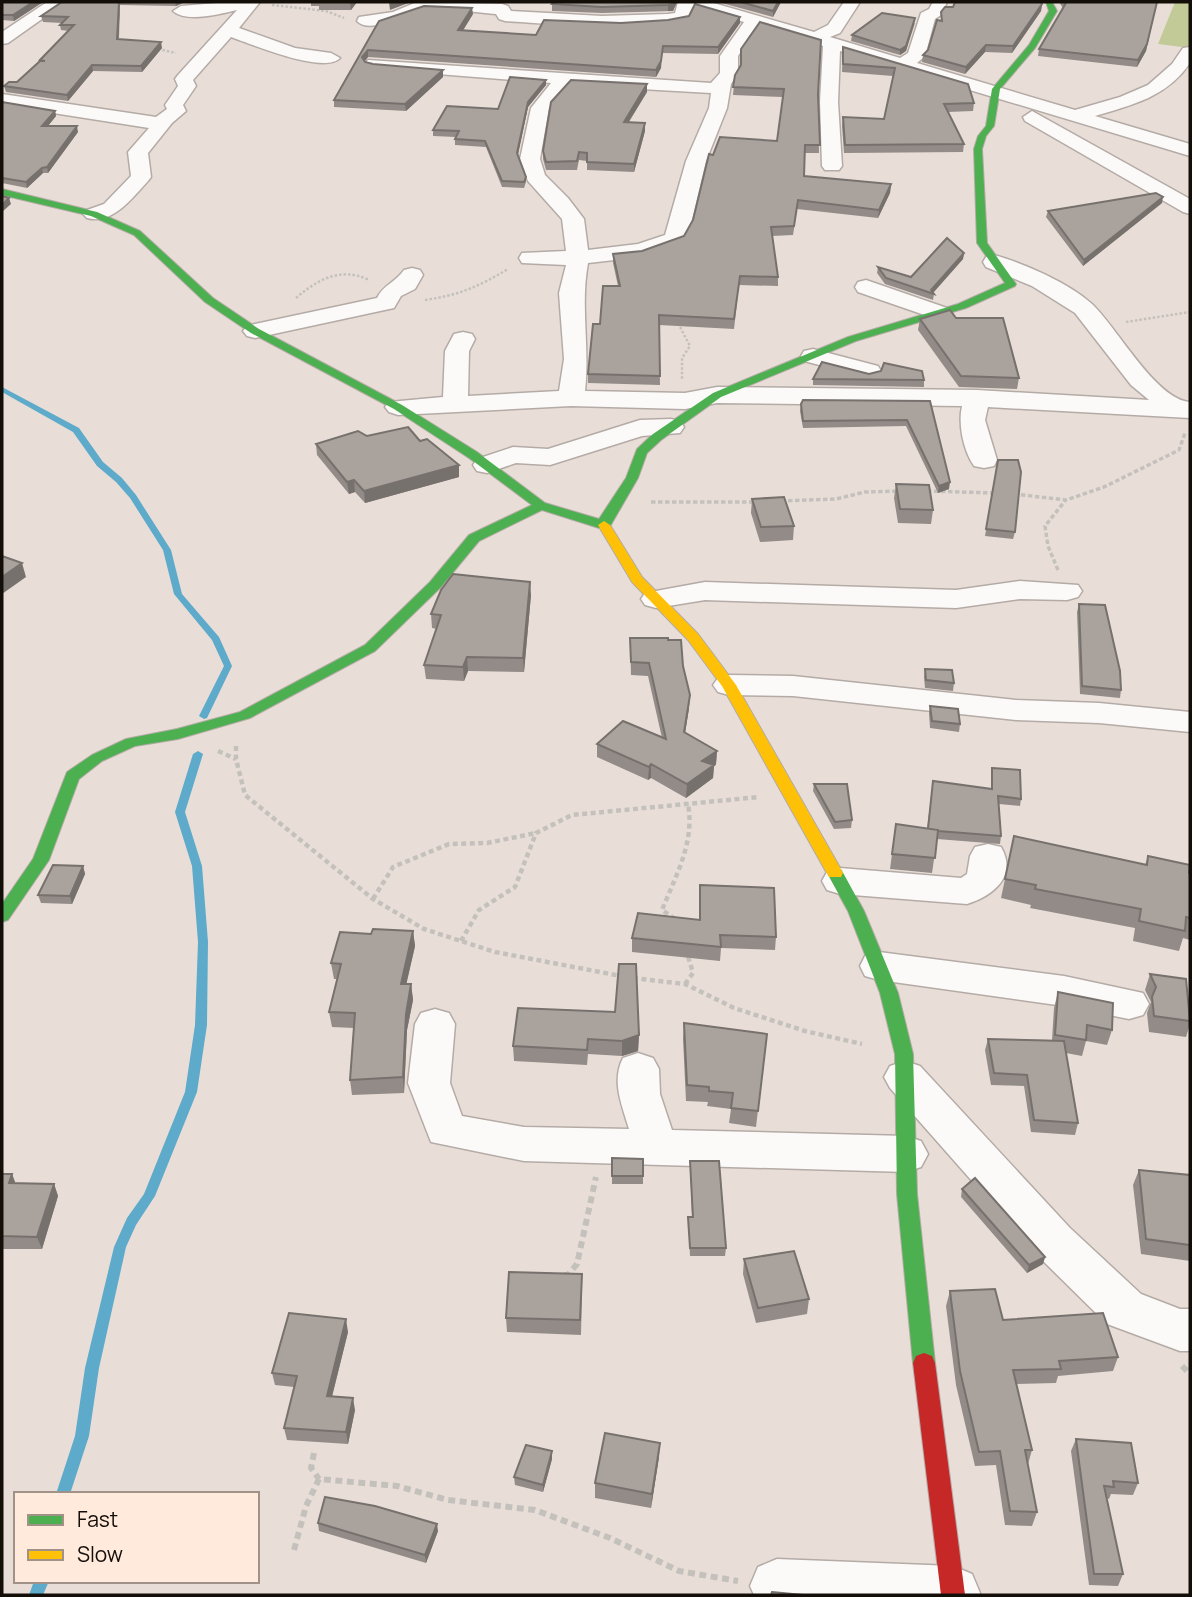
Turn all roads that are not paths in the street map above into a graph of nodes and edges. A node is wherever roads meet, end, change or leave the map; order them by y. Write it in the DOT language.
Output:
graph roads {
  1 [pos="58,2"];
  2 [pos="686,2"];
  3 [pos="694,2"];
  4 [pos="852,2"];
  5 [pos="1049,2"];
  6 [pos="940,3"];
  7 [pos="271,5"];
  8 [pos="181,11"];
  9 [pos="243,11"];
  10 [pos="365,21"];
  11 [pos="753,21"];
  12 [pos="27,24"];
  13 [pos="60,25"];
  14 [pos="2,39"];
  15 [pos="823,41"];
  16 [pos="1189,52"];
  17 [pos="331,58"];
  18 [pos="374,64"];
  19 [pos="904,64"];
  20 [pos="567,78"];
  21 [pos="722,84"];
  22 [pos="995,93"];
  23 [pos="2,99"];
  24 [pos="1077,115"];
  25 [pos="160,123"];
  26 [pos="1190,136"];
  27 [pos="1161,141"];
  28 [pos="1190,150"];
  29 [pos="832,166"];
  30 [pos="2,192"];
  31 [pos="1190,208"];
  32 [pos="94,214"];
  33 [pos="530,258"];
  34 [pos="578,258"];
  35 [pos="994,262"];
  36 [pos="412,275"];
  37 [pos="866,287"];
  38 [pos="939,313"];
  39 [pos="255,331"];
  40 [pos="463,339"];
  41 [pos="813,356"];
  42 [pos="869,371"];
  43 [pos="717,395"];
  44 [pos="819,396"];
  45 [pos="571,398"];
  46 [pos="977,398"];
  47 [pos="455,404"];
  48 [pos="398,407"];
  49 [pos="1181,409"];
  50 [pos="877,417"];
  51 [pos="671,427"];
  52 [pos="984,460"];
  53 [pos="487,465"];
  54 [pos="541,506"];
  55 [pos="603,523"];
  56 [pos="1068,591"];
  57 [pos="656,599"];
  58 [pos="729,685"];
  59 [pos="1190,722"];
  60 [pos="988,856"];
  61 [pos="840,881"];
  62 [pos="2,916"];
  63 [pos="879,966"];
  64 [pos="1129,1004"];
  65 [pos="435,1024"];
  66 [pos="904,1066"];
  67 [pos="638,1069"];
  68 [pos="656,1146"];
  69 [pos="906,1154"];
  70 [pos="1190,1331"];
  71 [pos="777,1586"];
  72 [pos="953,1594"];
  1 -- 12 [label="street"];
  2 -- 10 [label="street"];
  3 -- 11 [label="street"];
  4 -- 15 [label="street"];
  5 -- 22 [label="street"];
  6 -- 19 [label="street"];
  7 -- 9 [label="street"];
  8 -- 9 [label="street"];
  9 -- 17 [label="street"];
  9 -- 25 [label="street"];
  11 -- 15 [label="street"];
  11 -- 21 [label="street"];
  12 -- 13 [label="street"];
  12 -- 14 [label="street"];
  15 -- 19 [label="street"];
  15 -- 29 [label="street"];
  16 -- 24 [label="street"];
  18 -- 20 [label="street"];
  19 -- 22 [label="street"];
  20 -- 21 [label="street"];
  20 -- 34 [label="street"];
  21 -- 34 [label="street"];
  22 -- 24 [label="street"];
  22 -- 31 [label="street"];
  22 -- 35 [label="street"];
  23 -- 25 [label="street"];
  24 -- 27 [label="street"];
  25 -- 32 [label="street"];
  26 -- 27 [label="street"];
  27 -- 28 [label="street"];
  30 -- 32 [label="street"];
  32 -- 39 [label="street"];
  33 -- 34 [label="street"];
  34 -- 45 [label="street"];
  35 -- 38 [label="street"];
  35 -- 49 [label="street"];
  36 -- 39 [label="street"];
  37 -- 38 [label="street"];
  38 -- 41 [label="street"];
  39 -- 48 [label="street"];
  40 -- 47 [label="street"];
  41 -- 42 [label="street"];
  41 -- 43 [label="street"];
  43 -- 44 [label="street"];
  43 -- 45 [label="street"];
  43 -- 51 [label="street"];
  44 -- 46 [label="street"];
  44 -- 50 [label="street"];
  45 -- 47 [label="street"];
  46 -- 49 [label="street"];
  46 -- 52 [label="street"];
  47 -- 48 [label="street"];
  48 -- 53 [label="street"];
  51 -- 53 [label="street"];
  51 -- 55 [label="street"];
  53 -- 54 [label="street"];
  54 -- 55 [label="street"];
  54 -- 62 [label="street"];
  55 -- 57 [label="street"];
  56 -- 57 [label="street"];
  57 -- 58 [label="street"];
  58 -- 59 [label="street"];
  58 -- 61 [label="street"];
  60 -- 61 [label="street"];
  61 -- 63 [label="street"];
  63 -- 64 [label="street"];
  63 -- 66 [label="street"];
  65 -- 68 [label="street"];
  66 -- 69 [label="street"];
  66 -- 70 [label="street"];
  67 -- 68 [label="street"];
  68 -- 69 [label="street"];
  69 -- 72 [label="street"];
  71 -- 72 [label="street"];
}
